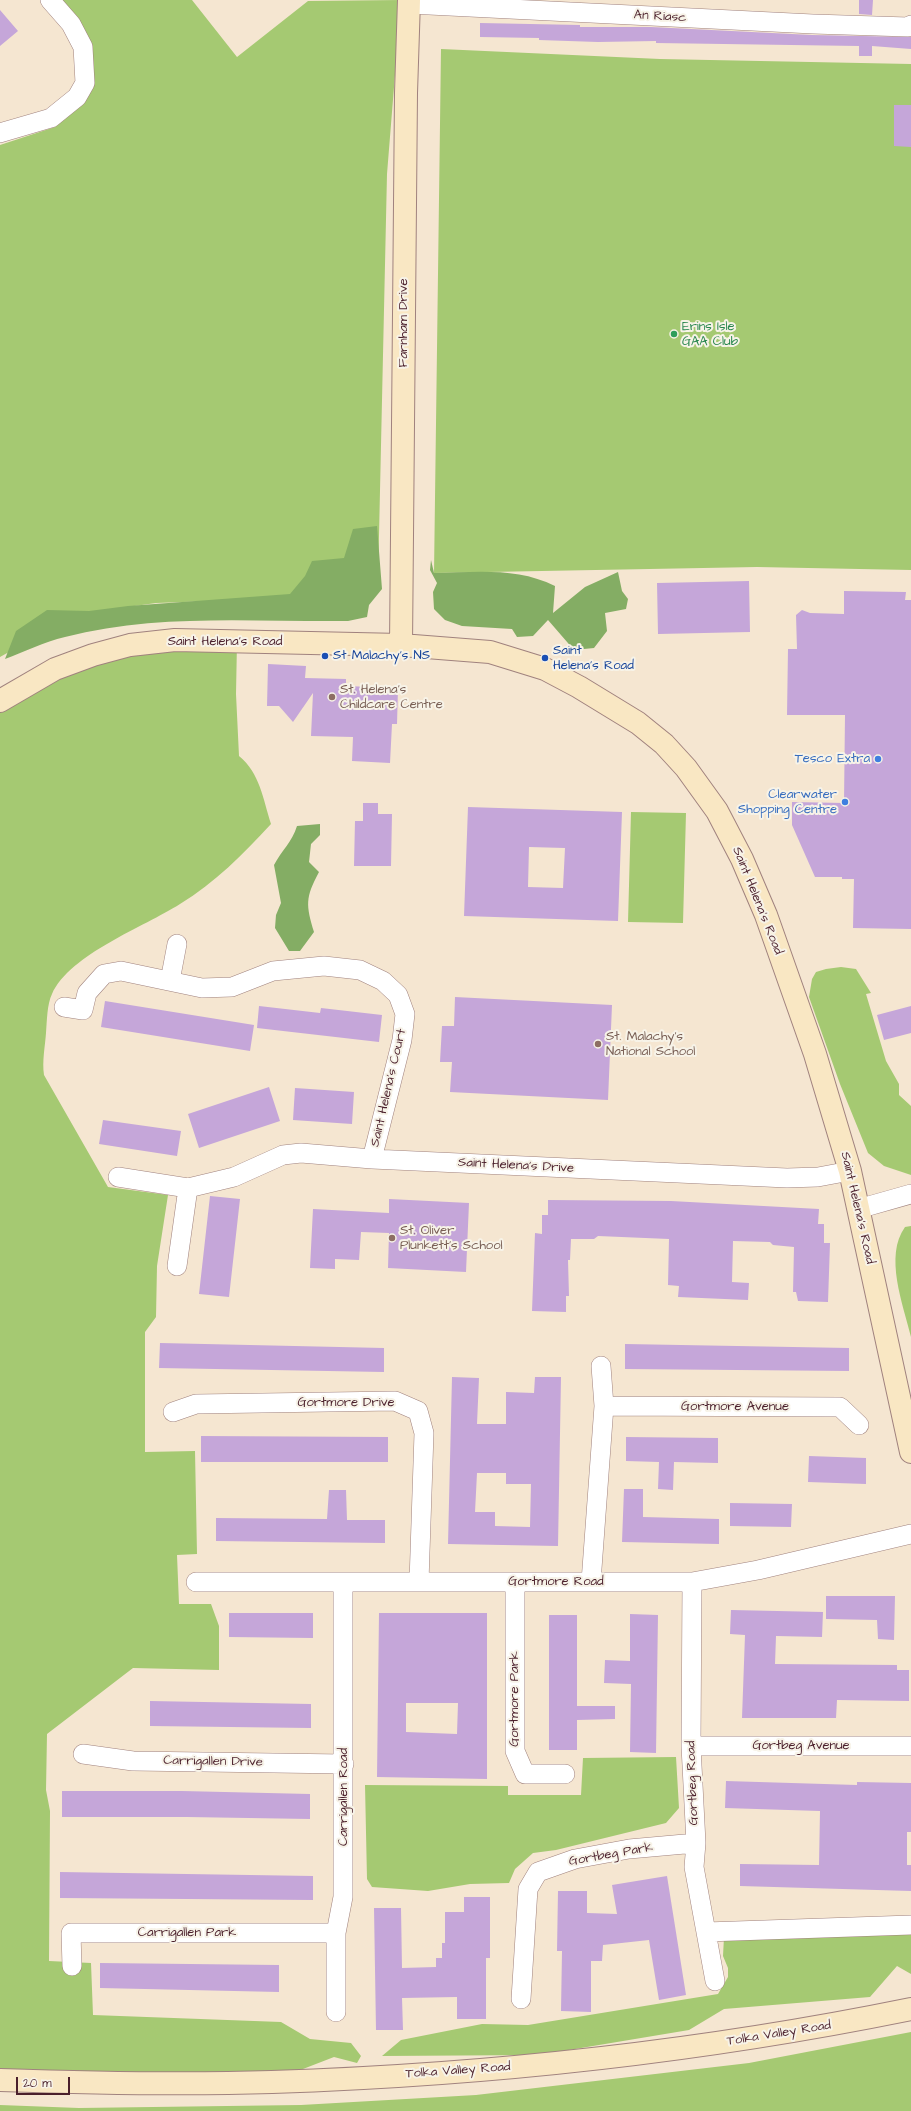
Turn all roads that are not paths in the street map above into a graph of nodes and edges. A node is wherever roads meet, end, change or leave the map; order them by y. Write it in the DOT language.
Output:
graph roads {
  1 [pos="50,0"];
  2 [pos="409,2"];
  3 [pos="911,25"];
  4 [pos="0,133"];
  5 [pos="401,645"];
  6 [pos="0,701"];
  7 [pos="177,944"];
  8 [pos="170,981"];
  9 [pos="64,1007"];
  10 [pos="372,1159"];
  11 [pos="850,1171"];
  12 [pos="118,1177"];
  13 [pos="188,1188"];
  14 [pos="911,1194"];
  15 [pos="858,1209"];
  16 [pos="177,1266"];
  17 [pos="601,1366"];
  18 [pos="604,1406"];
  19 [pos="173,1412"];
  20 [pos="859,1425"];
  21 [pos="911,1452"];
  22 [pos="911,1534"];
  23 [pos="196,1582"];
  24 [pos="343,1582"];
  25 [pos="419,1582"];
  26 [pos="515,1582"];
  27 [pos="591,1582"];
  28 [pos="692,1582"];
  29 [pos="691,1746"];
  30 [pos="911,1746"];
  31 [pos="83,1754"];
  32 [pos="344,1764"];
  33 [pos="564,1774"];
  34 [pos="696,1843"];
  35 [pos="911,1925"];
  36 [pos="706,1932"];
  37 [pos="336,1933"];
  38 [pos="72,1966"];
  39 [pos="715,1981"];
  40 [pos="521,1999"];
  41 [pos="911,2009"];
  42 [pos="336,2012"];
  43 [pos="0,2080"];
  1 -- 4 [label="street"];
  2 -- 3 [label="street, An Riasc"];
  2 -- 5 [label="street, Farnham Drive"];
  5 -- 6 [label="street, Saint Helena's Road"];
  5 -- 11 [label="street, Saint Helena's Road"];
  7 -- 8 [label="street"];
  8 -- 9 [label="street, Saint Helena's Court"];
  8 -- 10 [label="street, Saint Helena's Court"];
  10 -- 11 [label="street, Saint Helena's Drive"];
  10 -- 13 [label="street, Saint Helena's Drive"];
  11 -- 15 [label="street, Saint Helena's Road"];
  12 -- 13 [label="street, Saint Helena's Drive"];
  13 -- 16 [label="street"];
  14 -- 15 [label="street"];
  15 -- 21 [label="street, Saint Helena's Road"];
  17 -- 18 [label="street"];
  18 -- 20 [label="street, Gortmore Avenue"];
  18 -- 27 [label="street"];
  19 -- 25 [label="street, Gortmore Drive"];
  22 -- 28 [label="street, Gortmore Road"];
  23 -- 24 [label="street, Gortmore Road"];
  24 -- 25 [label="street, Gortmore Road"];
  24 -- 32 [label="street, Carrigallen Road"];
  25 -- 26 [label="street, Gortmore Road"];
  26 -- 27 [label="street, Gortmore Road"];
  26 -- 33 [label="street, Gortmore Park"];
  27 -- 28 [label="street, Gortmore Road"];
  28 -- 29 [label="street, Gortbeg Road"];
  29 -- 30 [label="street, Gortbeg Avenue"];
  29 -- 34 [label="street, Gortbeg Road"];
  31 -- 32 [label="street, Carrigallen Drive"];
  32 -- 37 [label="street, Carrigallen Road"];
  34 -- 36 [label="street, Gortbeg Road"];
  34 -- 40 [label="street, Gortbeg Park"];
  35 -- 36 [label="street"];
  36 -- 39 [label="street, Gortbeg Road"];
  37 -- 38 [label="street, Carrigallen Park"];
  37 -- 42 [label="street, Carrigallen Road"];
  41 -- 43 [label="street, Tolka Valley Road"];
}
